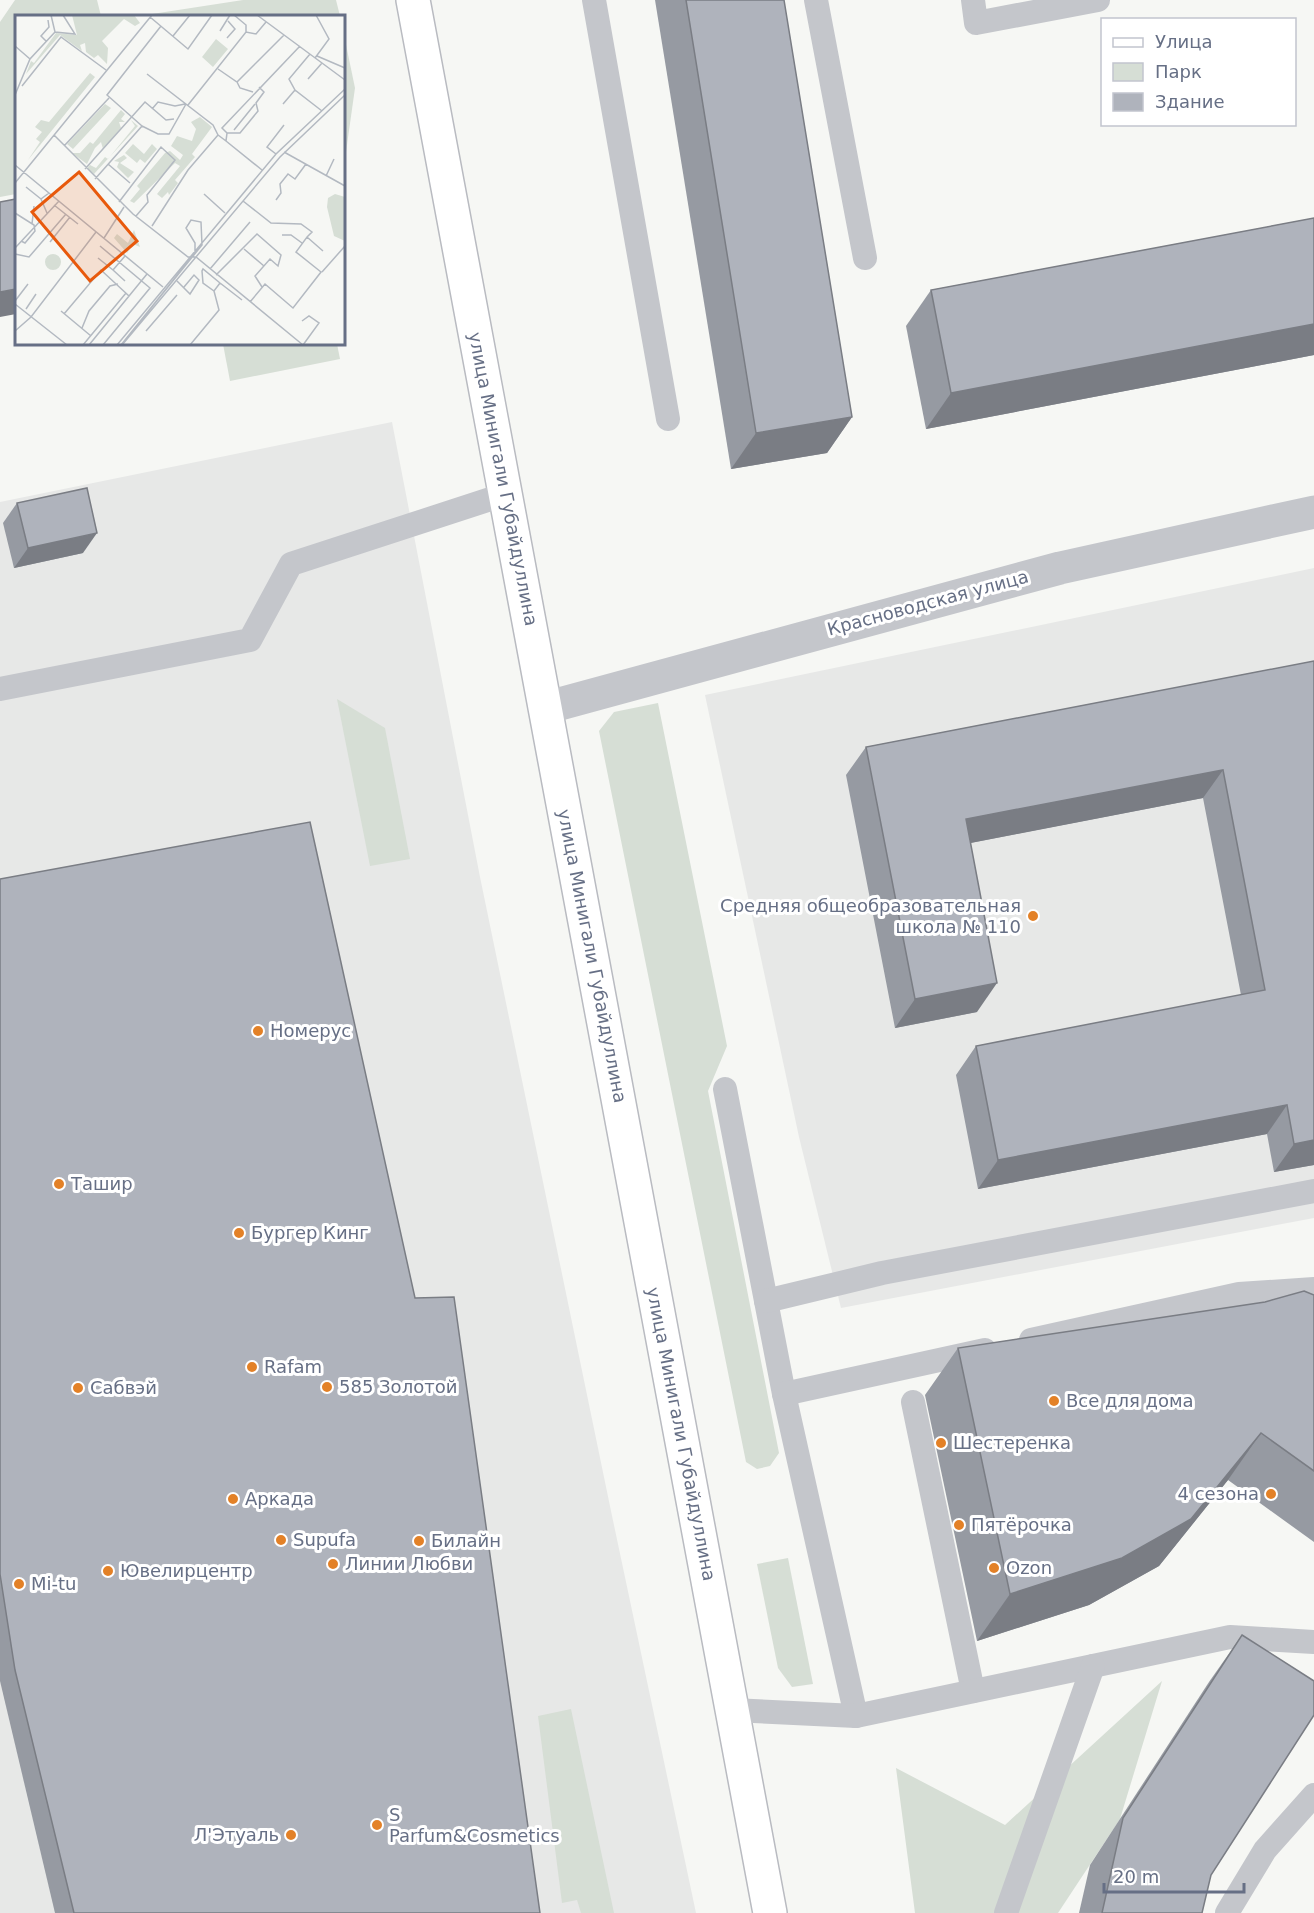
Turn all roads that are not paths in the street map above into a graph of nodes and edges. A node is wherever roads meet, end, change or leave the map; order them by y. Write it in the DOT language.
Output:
graph roads {
  1 [pos="414,0"];
  2 [pos="594,0"];
  3 [pos="816,0"];
  4 [pos="973,0"];
  5 [pos="1098,0"];
  6 [pos="865,258"];
  7 [pos="668,419"];
  8 [pos="506,494"];
  9 [pos="1314,512"];
  10 [pos="0,689"];
  11 [pos="545,708"];
  12 [pos="725,1089"];
  13 [pos="1314,1191"];
  14 [pos="1314,1289"];
  15 [pos="766,1301"];
  16 [pos="784,1394"];
  17 [pos="912,1402"];
  18 [pos="1314,1642"];
  19 [pos="1093,1666"];
  20 [pos="973,1691"];
  21 [pos="732,1710"];
  22 [pos="856,1716"];
  23 [pos="1314,1795"];
  24 [pos="770,1913"];
  25 [pos="1006,1913"];
  26 [pos="1227,1913"];
  1 -- 8 [label="main road, улица Минигали Губайдуллина"];
  2 -- 7 [label="lane"];
  3 -- 6 [label="lane"];
  4 -- 5 [label="lane"];
  8 -- 10 [label="lane"];
  8 -- 11 [label="main road, улица Минигали Губайдуллина"];
  9 -- 11 [label="street, Красноводская улица"];
  11 -- 21 [label="main road, улица Минигали Губайдуллина"];
  12 -- 15 [label="lane"];
  13 -- 15 [label="lane"];
  14 -- 16 [label="lane"];
  15 -- 16 [label="lane"];
  16 -- 22 [label="lane"];
  17 -- 20 [label="lane"];
  18 -- 19 [label="lane"];
  19 -- 20 [label="lane"];
  19 -- 25 [label="lane"];
  20 -- 22 [label="lane"];
  21 -- 22 [label="lane"];
  21 -- 24 [label="main road, улица Минигали Губайдуллина"];
  23 -- 26 [label="lane"];
}
